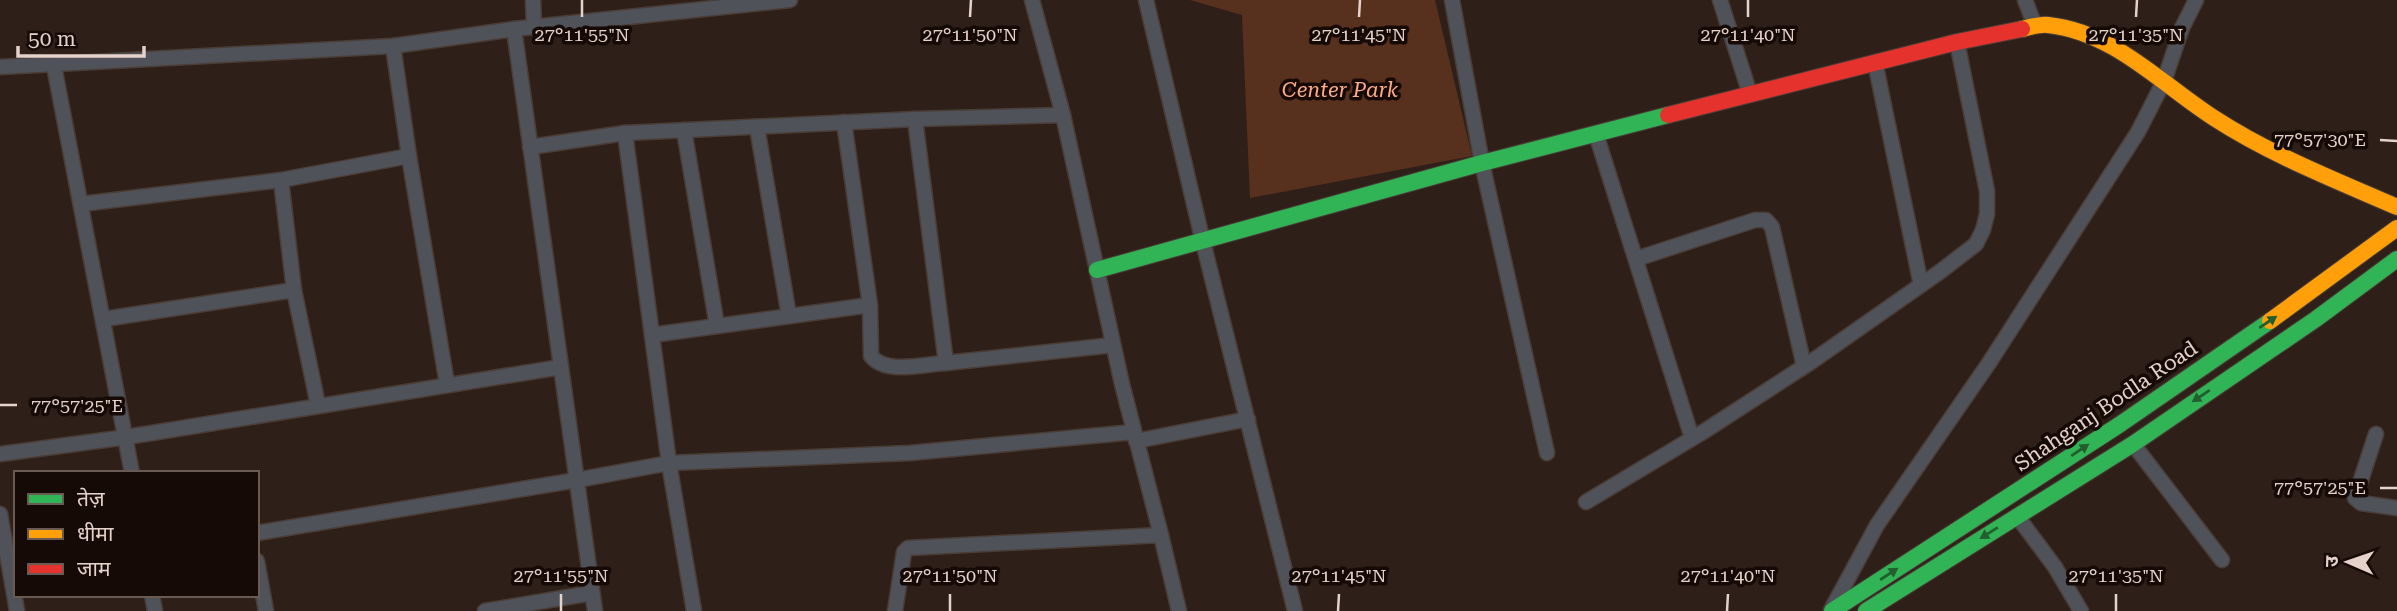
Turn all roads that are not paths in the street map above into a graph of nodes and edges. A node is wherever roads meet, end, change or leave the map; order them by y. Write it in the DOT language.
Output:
graph roads {
  1 [pos="533,0"];
  2 [pos="790,0"];
  3 [pos="1032,0"];
  4 [pos="1146,0"];
  5 [pos="1452,0"];
  6 [pos="1720,0"];
  7 [pos="2025,0"];
  8 [pos="2196,0"];
  9 [pos="2035,26"];
  10 [pos="534,27"];
  11 [pos="514,29"];
  12 [pos="1957,42"];
  13 [pos="393,46"];
  14 [pos="1875,62"];
  15 [pos="54,66"];
  16 [pos="0,67"];
  17 [pos="2164,81"];
  18 [pos="1751,94"];
  19 [pos="1063,115"];
  20 [pos="915,119"];
  21 [pos="844,122"];
  22 [pos="757,127"];
  23 [pos="684,130"];
  24 [pos="625,133"];
  25 [pos="1596,134"];
  26 [pos="530,147"];
  27 [pos="409,156"];
  28 [pos="1482,163"];
  29 [pos="281,180"];
  30 [pos="81,204"];
  31 [pos="2397,206"];
  32 [pos="2397,228"];
  33 [pos="1203,242"];
  34 [pos="1636,259"];
  35 [pos="2397,259"];
  36 [pos="1097,270"];
  37 [pos="1921,285"];
  38 [pos="295,290"];
  39 [pos="870,305"];
  40 [pos="789,316"];
  41 [pos="104,319"];
  42 [pos="717,326"];
  43 [pos="652,335"];
  44 [pos="1113,345"];
  45 [pos="946,363"];
  46 [pos="1804,366"];
  47 [pos="561,367"];
  48 [pos="447,384"];
  49 [pos="318,405"];
  50 [pos="1248,419"];
  51 [pos="2376,434"];
  52 [pos="127,437"];
  53 [pos="1135,437"];
  54 [pos="1692,438"];
  55 [pos="2133,444"];
  56 [pos="1547,453"];
  57 [pos="0,454"];
  58 [pos="669,463"];
  59 [pos="132,471"];
  60 [pos="578,480"];
  61 [pos="1586,502"];
  62 [pos="2397,508"];
  63 [pos="0,514"];
  64 [pos="2017,516"];
  65 [pos="259,533"];
  66 [pos="1161,534"];
  67 [pos="2222,560"];
  68 [pos="259,572"];
  69 [pos="6,584"];
  70 [pos="592,593"];
  71 [pos="17,611"];
  72 [pos="266,611"];
  73 [pos="485,611"];
  74 [pos="595,611"];
  75 [pos="694,611"];
  76 [pos="895,611"];
  77 [pos="1179,611"];
  78 [pos="1294,611"];
  79 [pos="1831,611"];
  80 [pos="1866,611"];
  81 [pos="2081,611"];
  1 -- 10 [label="street"];
  2 -- 10 [label="street"];
  3 -- 19 [label="street"];
  4 -- 33 [label="street"];
  5 -- 28 [label="street"];
  6 -- 18 [label="street"];
  7 -- 9 [label="street"];
  8 -- 17 [label="street"];
  9 -- 12 [label="street"];
  9 -- 17 [label="street"];
  10 -- 11 [label="street"];
  11 -- 13 [label="street"];
  11 -- 26 [label="street"];
  12 -- 14 [label="street"];
  12 -- 37 [label="street"];
  13 -- 15 [label="street"];
  13 -- 27 [label="street"];
  14 -- 18 [label="street"];
  14 -- 37 [label="street"];
  15 -- 16 [label="street"];
  15 -- 30 [label="street"];
  17 -- 31 [label="street"];
  17 -- 79 [label="street"];
  18 -- 25 [label="street"];
  19 -- 20 [label="street"];
  19 -- 36 [label="street"];
  20 -- 21 [label="street"];
  20 -- 45 [label="street"];
  21 -- 22 [label="street"];
  21 -- 39 [label="street"];
  22 -- 23 [label="street"];
  22 -- 40 [label="street"];
  23 -- 24 [label="street"];
  23 -- 42 [label="street"];
  24 -- 26 [label="street"];
  24 -- 43 [label="street"];
  25 -- 28 [label="street"];
  25 -- 34 [label="street"];
  26 -- 47 [label="street"];
  27 -- 29 [label="street"];
  27 -- 48 [label="street"];
  28 -- 33 [label="street"];
  28 -- 56 [label="street"];
  29 -- 30 [label="street"];
  29 -- 38 [label="street"];
  30 -- 41 [label="street"];
  79 -- 32 [label="street, Shahganj Bodla Road, one-way"];
  33 -- 36 [label="street"];
  33 -- 50 [label="street"];
  34 -- 46 [label="street"];
  34 -- 54 [label="street"];
  35 -- 55 [label="street, Shahganj Bodla Road, one-way"];
  36 -- 44 [label="street"];
  37 -- 46 [label="street"];
  38 -- 41 [label="street"];
  38 -- 49 [label="street"];
  39 -- 40 [label="street"];
  39 -- 45 [label="street"];
  40 -- 42 [label="street"];
  41 -- 52 [label="street"];
  42 -- 43 [label="street"];
  43 -- 58 [label="street"];
  44 -- 45 [label="street"];
  44 -- 53 [label="street"];
  46 -- 54 [label="street"];
  47 -- 48 [label="street"];
  47 -- 60 [label="street"];
  48 -- 49 [label="street"];
  49 -- 52 [label="street"];
  50 -- 53 [label="street"];
  50 -- 78 [label="street"];
  51 -- 62 [label="street"];
  52 -- 57 [label="street"];
  52 -- 59 [label="street"];
  53 -- 58 [label="street"];
  53 -- 66 [label="street"];
  54 -- 61 [label="street"];
  55 -- 64 [label="street, Shahganj Bodla Road"];
  55 -- 67 [label="street"];
  58 -- 60 [label="street"];
  58 -- 75 [label="street"];
  60 -- 65 [label="street"];
  60 -- 70 [label="street"];
  63 -- 69 [label="street"];
  64 -- 80 [label="street, Shahganj Bodla Road, one-way"];
  64 -- 81 [label="street"];
  66 -- 76 [label="street"];
  66 -- 77 [label="street"];
  68 -- 72 [label="street"];
  69 -- 71 [label="street"];
  70 -- 73 [label="street"];
  70 -- 74 [label="street"];
}
